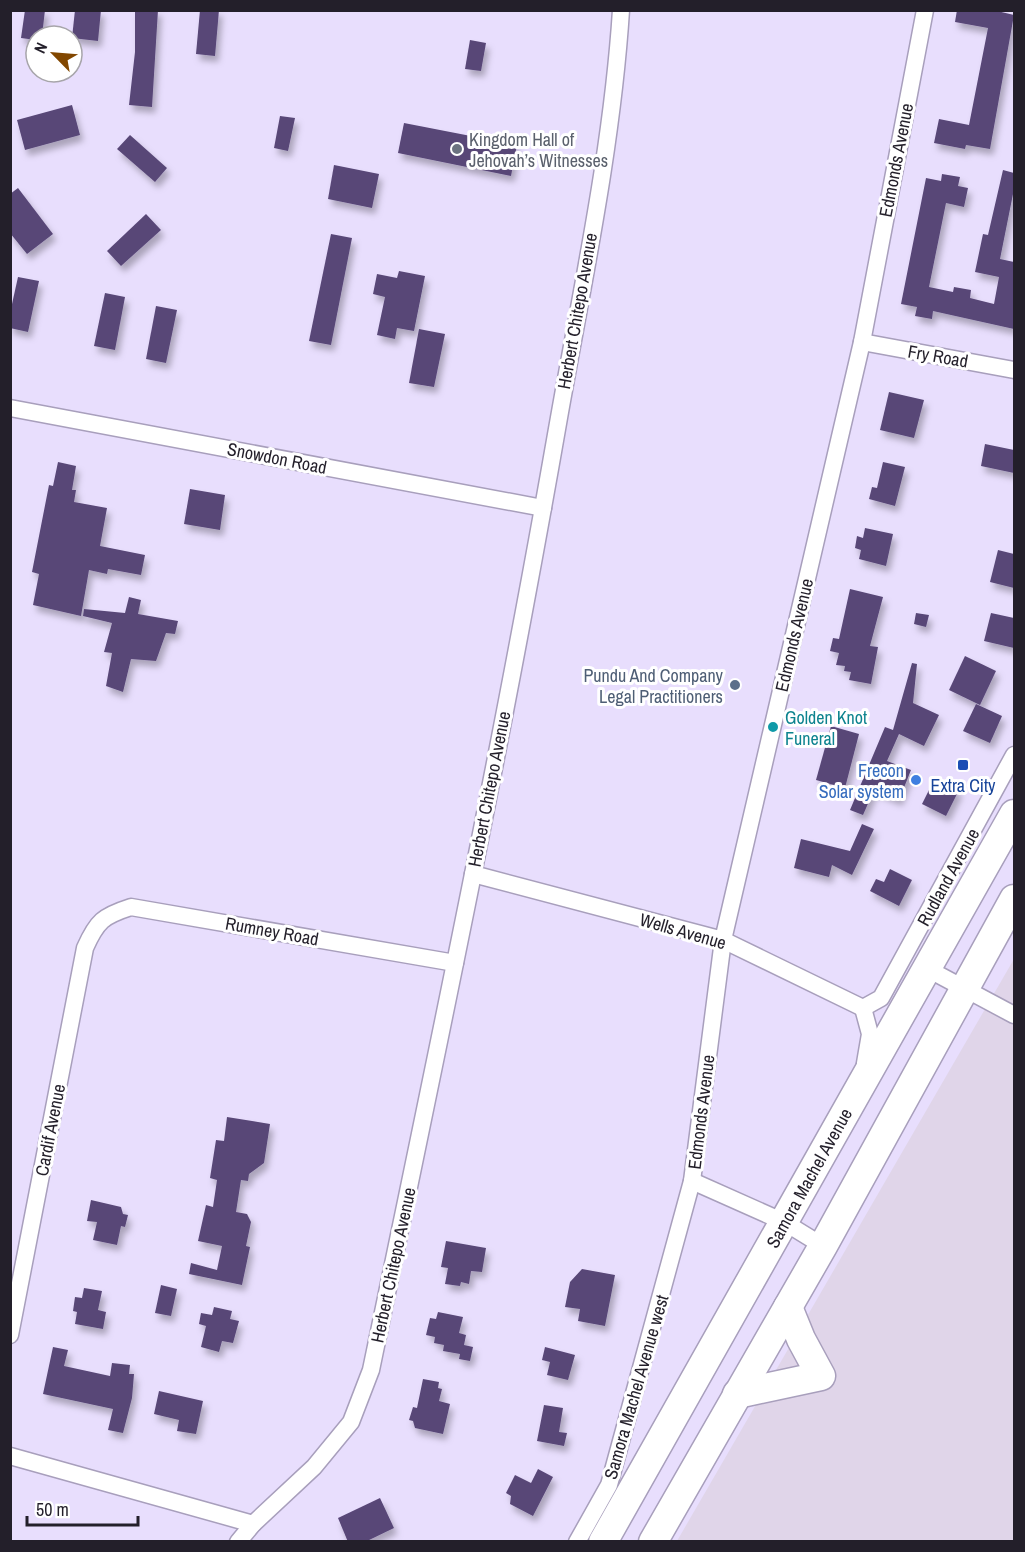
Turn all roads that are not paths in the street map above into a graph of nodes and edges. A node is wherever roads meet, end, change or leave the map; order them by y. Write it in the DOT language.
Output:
graph roads {
  1 [pos="621,10"];
  2 [pos="925,10"];
  3 [pos="862,342"];
  4 [pos="1014,370"];
  5 [pos="10,408"];
  6 [pos="543,508"];
  7 [pos="1014,755"];
  8 [pos="1014,814"];
  9 [pos="473,874"];
  10 [pos="1014,899"];
  11 [pos="95,927"];
  12 [pos="723,940"];
  13 [pos="455,963"];
  14 [pos="926,968"];
  15 [pos="963,988"];
  16 [pos="863,1008"];
  17 [pos="1014,1015"];
  18 [pos="862,1084"];
  19 [pos="692,1181"];
  20 [pos="784,1222"];
  21 [pos="823,1246"];
  22 [pos="671,1261"];
  23 [pos="788,1307"];
  24 [pos="10,1335"];
  25 [pos="737,1394"];
  26 [pos="10,1456"];
  27 [pos="253,1524"];
  28 [pos="238,1542"];
  29 [pos="577,1542"];
  30 [pos="603,1542"];
  31 [pos="653,1542"];
  1 -- 6 [label="street, Herbert Chitepo Avenue"];
  2 -- 3 [label="street, Edmonds Avenue"];
  3 -- 4 [label="street, Fry Road"];
  3 -- 12 [label="street, Edmonds Avenue"];
  5 -- 6 [label="street, Snowdon Road"];
  6 -- 9 [label="street, Herbert Chitepo Avenue"];
  7 -- 16 [label="street, Rudland Avenue"];
  8 -- 14 [label="highway, Samora Machel Avenue"];
  9 -- 12 [label="street, Wells Avenue"];
  9 -- 13 [label="street, Herbert Chitepo Avenue"];
  10 -- 15 [label="highway"];
  11 -- 13 [label="street, Rumney Road"];
  11 -- 24 [label="street, Cardif Avenue"];
  12 -- 16 [label="street, Wells Avenue"];
  12 -- 19 [label="street, Edmonds Avenue"];
  13 -- 27 [label="street, Herbert Chitepo Avenue"];
  14 -- 15 [label="street"];
  14 -- 18 [label="highway, Samora Machel Avenue"];
  15 -- 17 [label="street"];
  15 -- 21 [label="highway"];
  16 -- 18 [label="street"];
  18 -- 20 [label="highway, Samora Machel Avenue"];
  19 -- 20 [label="street"];
  19 -- 22 [label="street, Edmonds Avenue"];
  20 -- 21 [label="street"];
  20 -- 30 [label="highway, Samora Machel Avenue"];
  21 -- 23 [label="highway"];
  22 -- 29 [label="street, Samora Machel Avenue west"];
  23 -- 25 [label="highway"];
  23 -- 25 [label="highway"];
  25 -- 31 [label="highway"];
  26 -- 27 [label="street"];
  27 -- 28 [label="street, Herbert Chitepo Avenue"];
}
